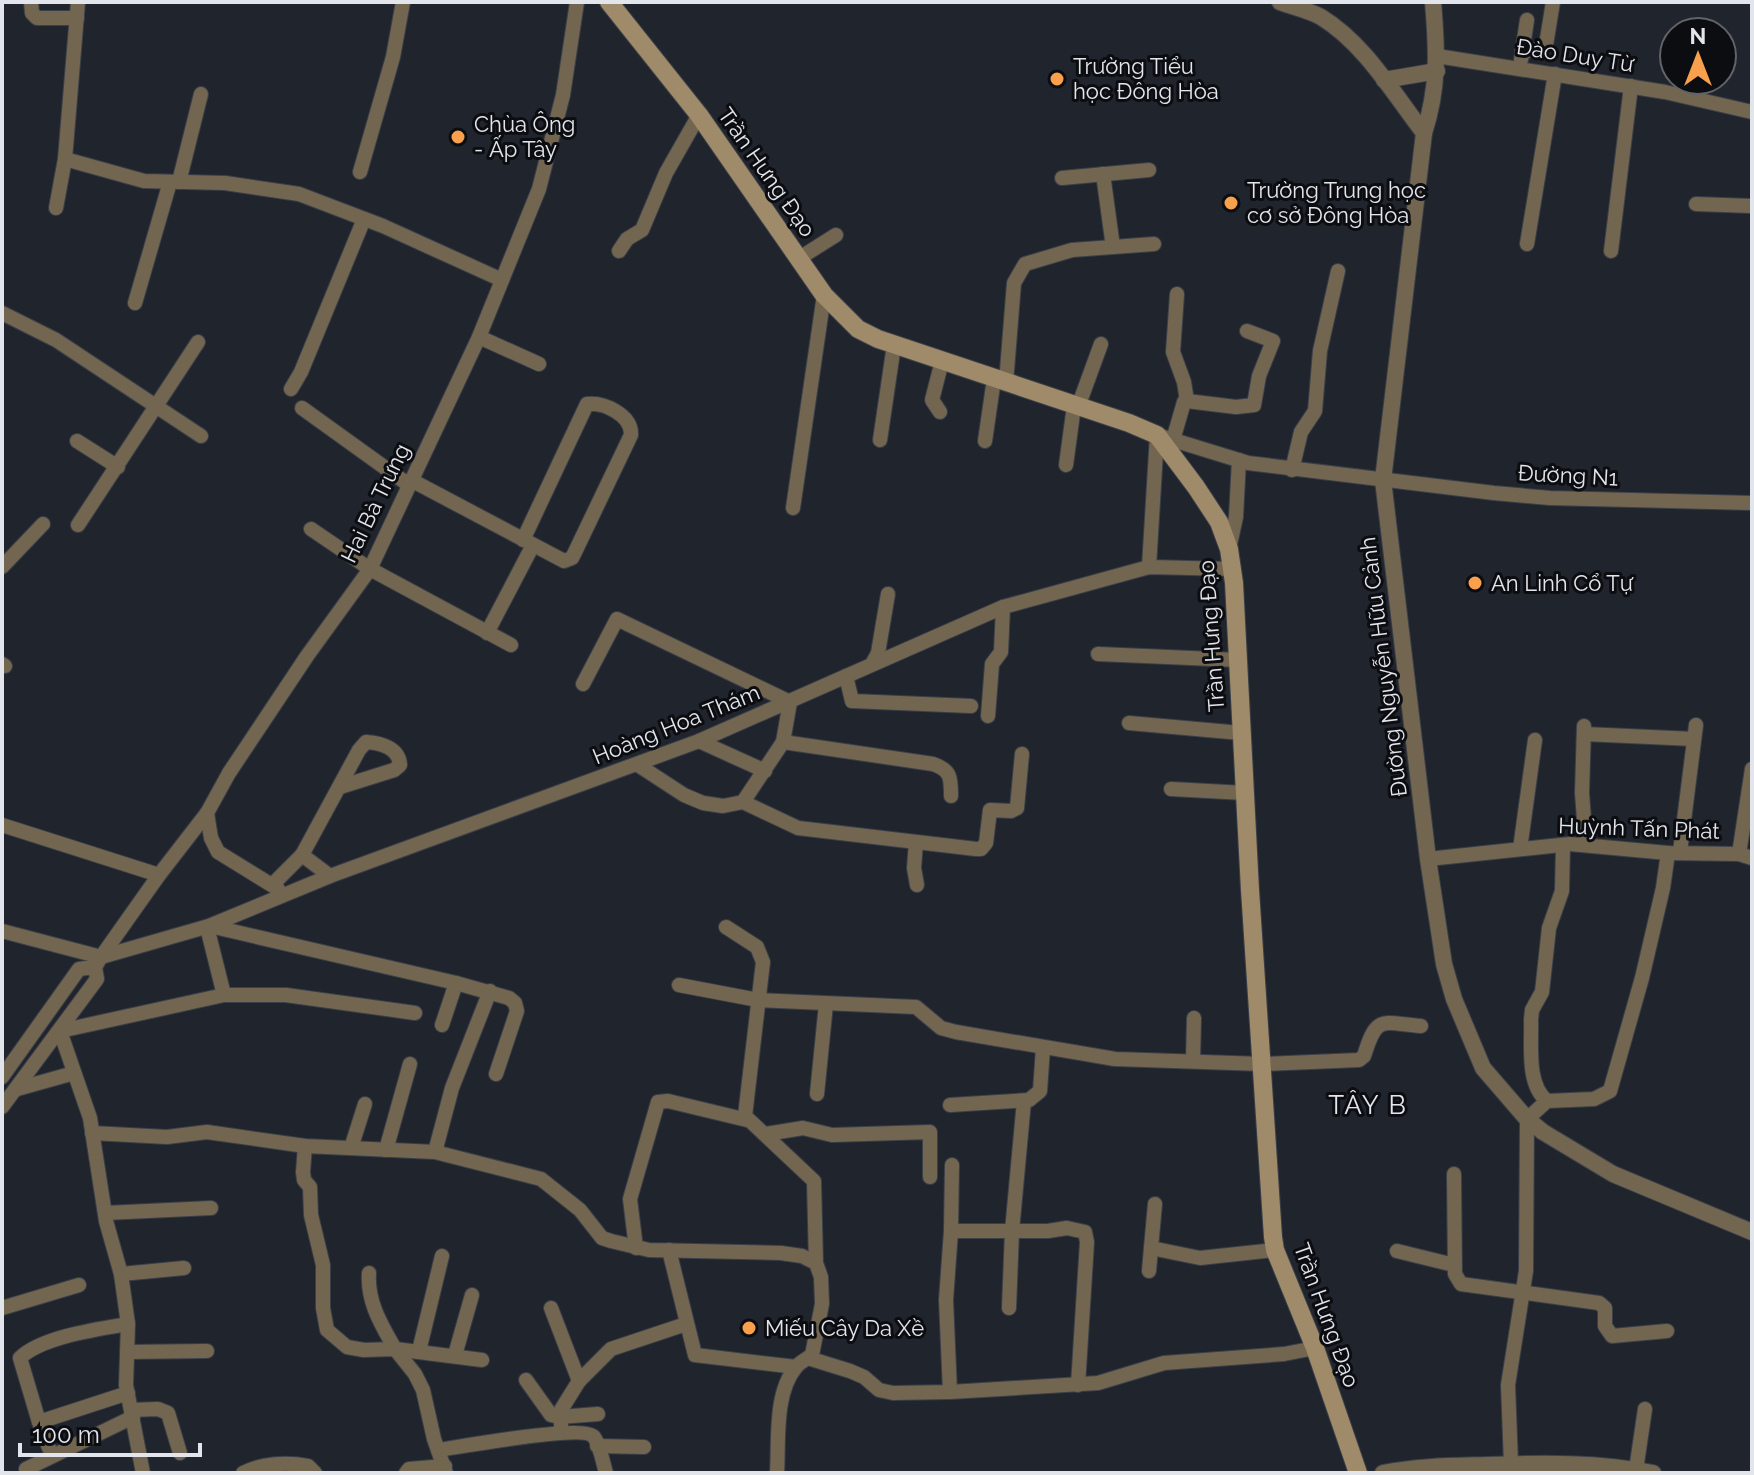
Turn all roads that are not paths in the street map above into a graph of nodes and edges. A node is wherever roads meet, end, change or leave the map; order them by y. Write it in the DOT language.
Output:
graph roads {
  1 [pos="31,2"];
  2 [pos="78,2"];
  3 [pos="403,2"];
  4 [pos="577,2"];
  5 [pos="609,2"];
  6 [pos="1280,2"];
  7 [pos="1433,2"];
  8 [pos="1553,2"];
  9 [pos="77,18"];
  10 [pos="1527,20"];
  11 [pos="1522,52"];
  12 [pos="1437,63"];
  13 [pos="1519,69"];
  14 [pos="1555,74"];
  15 [pos="1384,80"];
  16 [pos="1631,86"];
  17 [pos="201,94"];
  18 [pos="1752,112"];
  19 [pos="699,115"];
  20 [pos="1424,133"];
  21 [pos="65,159"];
  22 [pos="1149,170"];
  23 [pos="360,172"];
  24 [pos="1103,174"];
  25 [pos="1062,178"];
  26 [pos="174,182"];
  27 [pos="1696,204"];
  28 [pos="1752,206"];
  29 [pos="56,208"];
  30 [pos="364,219"];
  31 [pos="836,235"];
  32 [pos="1154,244"];
  33 [pos="1527,244"];
  34 [pos="1113,247"];
  35 [pos="619,251"];
  36 [pos="1611,251"];
  37 [pos="798,259"];
  38 [pos="1338,271"];
  39 [pos="502,280"];
  40 [pos="1177,294"];
  41 [pos="824,295"];
  42 [pos="135,303"];
  43 [pos="2,313"];
  44 [pos="1247,331"];
  45 [pos="479,337"];
  46 [pos="198,342"];
  47 [pos="1101,344"];
  48 [pos="894,345"];
  49 [pos="942,361"];
  50 [pos="539,364"];
  51 [pos="1000,381"];
  52 [pos="291,389"];
  53 [pos="1187,401"];
  54 [pos="155,406"];
  55 [pos="1076,406"];
  56 [pos="302,408"];
  57 [pos="940,412"];
  58 [pos="201,436"];
  59 [pos="1165,438"];
  60 [pos="880,440"];
  61 [pos="77,441"];
  62 [pos="985,441"];
  63 [pos="1239,460"];
  64 [pos="1066,465"];
  65 [pos="118,467"];
  66 [pos="1292,470"];
  67 [pos="1383,480"];
  68 [pos="410,482"];
  69 [pos="1752,503"];
  70 [pos="793,508"];
  71 [pos="43,524"];
  72 [pos="78,525"];
  73 [pos="311,529"];
  74 [pos="528,542"];
  75 [pos="1229,549"];
  76 [pos="2,567"];
  77 [pos="1149,567"];
  78 [pos="370,569"];
  79 [pos="1232,569"];
  80 [pos="888,594"];
  81 [pos="1003,607"];
  82 [pos="487,633"];
  83 [pos="511,645"];
  84 [pos="1098,654"];
  85 [pos="1237,660"];
  86 [pos="872,664"];
  87 [pos="846,676"];
  88 [pos="583,684"];
  89 [pos="790,702"];
  90 [pos="971,706"];
  91 [pos="988,716"];
  92 [pos="1129,723"];
  93 [pos="1241,733"];
  94 [pos="1535,740"];
  95 [pos="699,741"];
  96 [pos="783,742"];
  97 [pos="1022,754"];
  98 [pos="638,765"];
  99 [pos="1752,769"];
  100 [pos="765,771"];
  101 [pos="340,787"];
  102 [pos="1171,789"];
  103 [pos="1245,793"];
  104 [pos="951,796"];
  105 [pos="743,802"];
  106 [pos="207,813"];
  107 [pos="2,825"];
  108 [pos="916,842"];
  109 [pos="1563,845"];
  110 [pos="1586,845"];
  111 [pos="1520,849"];
  112 [pos="1674,853"];
  113 [pos="302,855"];
  114 [pos="1745,856"];
  115 [pos="1428,859"];
  116 [pos="159,875"];
  117 [pos="330,876"];
  118 [pos="272,885"];
  119 [pos="917,885"];
  120 [pos="284,894"];
  121 [pos="122,926"];
  122 [pos="208,927"];
  123 [pos="726,927"];
  124 [pos="2,931"];
  125 [pos="140,945"];
  126 [pos="98,962"];
  127 [pos="456,983"];
  128 [pos="679,985"];
  129 [pos="490,991"];
  130 [pos="224,995"];
  131 [pos="758,1000"];
  132 [pos="826,1004"];
  133 [pos="415,1013"];
  134 [pos="1194,1018"];
  135 [pos="442,1025"];
  136 [pos="1421,1026"];
  137 [pos="60,1031"];
  138 [pos="1043,1048"];
  139 [pos="1193,1061"];
  140 [pos="410,1064"];
  141 [pos="1262,1064"];
  142 [pos="74,1073"];
  143 [pos="496,1074"];
  144 [pos="2,1077"];
  145 [pos="16,1089"];
  146 [pos="817,1094"];
  147 [pos="1024,1101"];
  148 [pos="1547,1101"];
  149 [pos="365,1104"];
  150 [pos="950,1105"];
  151 [pos="2,1107"];
  152 [pos="1527,1119"];
  153 [pos="747,1120"];
  154 [pos="92,1133"];
  155 [pos="766,1134"];
  156 [pos="305,1146"];
  157 [pos="351,1148"];
  158 [pos="386,1150"];
  159 [pos="435,1152"];
  160 [pos="952,1165"];
  161 [pos="1454,1174"];
  162 [pos="930,1177"];
  163 [pos="1155,1204"];
  164 [pos="211,1208"];
  165 [pos="105,1213"];
  166 [pos="951,1231"];
  167 [pos="1012,1231"];
  168 [pos="1752,1232"];
  169 [pos="636,1248"];
  170 [pos="1151,1248"];
  171 [pos="669,1250"];
  172 [pos="1275,1250"];
  173 [pos="1397,1251"];
  174 [pos="442,1256"];
  175 [pos="816,1263"];
  176 [pos="1454,1265"];
  177 [pos="184,1268"];
  178 [pos="1149,1271"];
  179 [pos="369,1273"];
  180 [pos="121,1274"];
  181 [pos="79,1285"];
  182 [pos="1524,1294"];
  183 [pos="472,1295"];
  184 [pos="2,1308"];
  185 [pos="551,1308"];
  186 [pos="1009,1308"];
  187 [pos="128,1324"];
  188 [pos="686,1324"];
  189 [pos="1667,1331"];
  190 [pos="1315,1348"];
  191 [pos="395,1349"];
  192 [pos="207,1351"];
  193 [pos="419,1351"];
  194 [pos="127,1352"];
  195 [pos="455,1355"];
  196 [pos="482,1360"];
  197 [pos="802,1362"];
  198 [pos="526,1380"];
  199 [pos="579,1381"];
  200 [pos="1078,1385"];
  201 [pos="950,1392"];
  202 [pos="128,1393"];
  203 [pos="1645,1409"];
  204 [pos="132,1414"];
  205 [pos="598,1414"];
  206 [pos="39,1422"];
  207 [pos="560,1425"];
  208 [pos="597,1446"];
  209 [pos="644,1447"];
  210 [pos="49,1448"];
  211 [pos="438,1450"];
  212 [pos="180,1453"];
  213 [pos="1511,1464"];
  214 [pos="26,1469"];
  215 [pos="445,1469"];
  216 [pos="1644,1471"];
  217 [pos="143,1473"];
  218 [pos="243,1473"];
  219 [pos="315,1473"];
  220 [pos="406,1473"];
  221 [pos="606,1473"];
  222 [pos="777,1473"];
  223 [pos="1358,1473"];
  224 [pos="1383,1473"];
  1 -- 9 [label="street"];
  2 -- 9 [label="street"];
  3 -- 23 [label="street"];
  4 -- 39 [label="street, Hai Bà Trưng"];
  5 -- 19 [label="main road, Trần Hưng Đạo"];
  6 -- 15 [label="street"];
  7 -- 12 [label="street, Đường Nguyễn Hữu Cảnh"];
  8 -- 11 [label="street"];
  9 -- 21 [label="street"];
  10 -- 11 [label="street"];
  11 -- 13 [label="street"];
  12 -- 13 [label="street, Đào Duy Từ"];
  12 -- 15 [label="street"];
  12 -- 20 [label="street, Đường Nguyễn Hữu Cảnh"];
  13 -- 14 [label="street, Đào Duy Từ"];
  14 -- 16 [label="street, Đào Duy Từ"];
  14 -- 33 [label="street"];
  15 -- 20 [label="street"];
  16 -- 18 [label="street, Đào Duy Từ"];
  16 -- 36 [label="street"];
  17 -- 26 [label="street"];
  19 -- 35 [label="street"];
  19 -- 37 [label="main road, Trần Hưng Đạo"];
  20 -- 67 [label="street, Đường Nguyễn Hữu Cảnh"];
  21 -- 26 [label="street"];
  21 -- 29 [label="street"];
  22 -- 24 [label="street"];
  24 -- 25 [label="street"];
  24 -- 34 [label="street"];
  26 -- 30 [label="street"];
  26 -- 42 [label="street"];
  27 -- 28 [label="street"];
  30 -- 39 [label="street"];
  30 -- 52 [label="street"];
  31 -- 37 [label="street"];
  32 -- 34 [label="street"];
  34 -- 51 [label="street"];
  37 -- 41 [label="main road, Trần Hưng Đạo"];
  38 -- 66 [label="street"];
  39 -- 45 [label="street, Hai Bà Trưng"];
  40 -- 53 [label="street"];
  41 -- 48 [label="main road, Trần Hưng Đạo"];
  41 -- 70 [label="street"];
  43 -- 54 [label="street"];
  44 -- 53 [label="street"];
  45 -- 50 [label="street"];
  45 -- 68 [label="street, Hai Bà Trưng"];
  46 -- 54 [label="street"];
  47 -- 55 [label="street"];
  48 -- 49 [label="main road, Trần Hưng Đạo"];
  48 -- 60 [label="street"];
  49 -- 51 [label="main road, Trần Hưng Đạo"];
  49 -- 57 [label="street"];
  51 -- 55 [label="main road, Trần Hưng Đạo"];
  51 -- 62 [label="street"];
  53 -- 59 [label="street"];
  54 -- 58 [label="street"];
  54 -- 65 [label="street"];
  55 -- 59 [label="main road, Trần Hưng Đạo"];
  55 -- 64 [label="street"];
  56 -- 68 [label="street"];
  59 -- 63 [label="street, Đường N1"];
  59 -- 75 [label="main road, Trần Hưng Đạo"];
  59 -- 77 [label="street"];
  61 -- 65 [label="street"];
  63 -- 66 [label="street, Đường N1"];
  63 -- 75 [label="street"];
  65 -- 72 [label="street"];
  66 -- 67 [label="street, Đường N1"];
  67 -- 69 [label="street, Đường N1"];
  67 -- 115 [label="street, Đường Nguyễn Hữu Cảnh"];
  68 -- 74 [label="street"];
  68 -- 78 [label="street, Hai Bà Trưng"];
  71 -- 76 [label="street"];
  73 -- 78 [label="street"];
  74 -- 74 [label="street"];
  74 -- 82 [label="street"];
  75 -- 79 [label="main road, Trần Hưng Đạo"];
  77 -- 79 [label="street, Hoàng Hoa Thám"];
  77 -- 81 [label="street, Hoàng Hoa Thám"];
  78 -- 82 [label="street"];
  78 -- 106 [label="street, Hai Bà Trưng"];
  79 -- 85 [label="main road, Trần Hưng Đạo"];
  80 -- 86 [label="street"];
  81 -- 86 [label="street, Hoàng Hoa Thám"];
  81 -- 91 [label="street"];
  82 -- 83 [label="street"];
  84 -- 85 [label="street"];
  85 -- 93 [label="main road, Trần Hưng Đạo"];
  86 -- 87 [label="street, Hoàng Hoa Thám"];
  87 -- 89 [label="street, Hoàng Hoa Thám"];
  87 -- 90 [label="street"];
  88 -- 89 [label="street"];
  89 -- 95 [label="street, Hoàng Hoa Thám"];
  89 -- 96 [label="street"];
  92 -- 93 [label="street"];
  93 -- 103 [label="main road, Trần Hưng Đạo"];
  94 -- 111 [label="street"];
  95 -- 98 [label="street, Hoàng Hoa Thám"];
  95 -- 100 [label="street"];
  96 -- 100 [label="street"];
  96 -- 104 [label="street"];
  97 -- 108 [label="street"];
  98 -- 105 [label="street"];
  98 -- 117 [label="street, Hoàng Hoa Thám"];
  99 -- 114 [label="street"];
  100 -- 105 [label="street"];
  101 -- 113 [label="street"];
  102 -- 103 [label="street"];
  103 -- 141 [label="main road, Trần Hưng Đạo"];
  105 -- 108 [label="street"];
  106 -- 116 [label="street, Hai Bà Trưng"];
  106 -- 118 [label="street"];
  107 -- 116 [label="street"];
  108 -- 119 [label="street"];
  109 -- 110 [label="street, Huỳnh Tấn Phát"];
  109 -- 111 [label="street, Huỳnh Tấn Phát"];
  109 -- 148 [label="street"];
  110 -- 112 [label="street, Huỳnh Tấn Phát"];
  110 -- 112 [label="street"];
  111 -- 115 [label="street, Huỳnh Tấn Phát"];
  112 -- 114 [label="street, Huỳnh Tấn Phát"];
  112 -- 148 [label="street"];
  113 -- 117 [label="street"];
  113 -- 118 [label="street"];
  115 -- 152 [label="street, Đường Nguyễn Hữu Cảnh"];
  116 -- 121 [label="street, Hai Bà Trưng"];
  117 -- 120 [label="street, Hoàng Hoa Thám"];
  118 -- 120 [label="street"];
  120 -- 122 [label="street, Hoàng Hoa Thám"];
  121 -- 125 [label="street"];
  121 -- 126 [label="street, Hai Bà Trưng"];
  122 -- 125 [label="street, Hoàng Hoa Thám"];
  122 -- 127 [label="street"];
  122 -- 130 [label="street"];
  123 -- 131 [label="street"];
  124 -- 126 [label="street"];
  125 -- 126 [label="street, Hoàng Hoa Thám"];
  126 -- 137 [label="street, Hai Bà Trưng"];
  126 -- 144 [label="street, Hai Bà Trưng"];
  127 -- 129 [label="street"];
  127 -- 135 [label="street"];
  128 -- 131 [label="street"];
  129 -- 143 [label="street"];
  129 -- 159 [label="street"];
  130 -- 133 [label="street"];
  130 -- 137 [label="street"];
  131 -- 132 [label="street"];
  131 -- 153 [label="street"];
  132 -- 138 [label="street"];
  132 -- 146 [label="street"];
  134 -- 139 [label="street"];
  136 -- 141 [label="street"];
  137 -- 142 [label="street"];
  137 -- 145 [label="street, Hai Bà Trưng"];
  138 -- 139 [label="street"];
  138 -- 147 [label="street"];
  139 -- 141 [label="street"];
  140 -- 158 [label="street"];
  141 -- 172 [label="main road, Trần Hưng Đạo"];
  142 -- 145 [label="street"];
  142 -- 154 [label="street"];
  145 -- 151 [label="street, Hai Bà Trưng"];
  147 -- 150 [label="street"];
  147 -- 167 [label="street"];
  148 -- 152 [label="street"];
  149 -- 157 [label="street"];
  152 -- 168 [label="street, Đường Nguyễn Hữu Cảnh"];
  152 -- 182 [label="street"];
  153 -- 155 [label="street"];
  153 -- 169 [label="street"];
  154 -- 156 [label="street"];
  154 -- 165 [label="street"];
  155 -- 162 [label="street"];
  155 -- 175 [label="street"];
  156 -- 157 [label="street"];
  156 -- 191 [label="street"];
  157 -- 158 [label="street"];
  158 -- 159 [label="street"];
  159 -- 169 [label="street"];
  160 -- 166 [label="street"];
  161 -- 176 [label="street"];
  163 -- 170 [label="street"];
  164 -- 165 [label="street"];
  165 -- 180 [label="street"];
  166 -- 167 [label="street"];
  166 -- 201 [label="street"];
  167 -- 186 [label="street"];
  167 -- 200 [label="street"];
  169 -- 171 [label="street"];
  170 -- 172 [label="street"];
  170 -- 178 [label="street"];
  171 -- 175 [label="street"];
  171 -- 188 [label="street"];
  172 -- 190 [label="main road, Trần Hưng Đạo"];
  173 -- 176 [label="street"];
  174 -- 193 [label="street"];
  175 -- 197 [label="street"];
  176 -- 182 [label="street"];
  177 -- 180 [label="street"];
  179 -- 191 [label="street"];
  180 -- 187 [label="street"];
  181 -- 184 [label="street"];
  182 -- 189 [label="street"];
  182 -- 213 [label="street"];
  183 -- 195 [label="street"];
  185 -- 199 [label="street"];
  187 -- 194 [label="street"];
  187 -- 206 [label="street"];
  188 -- 197 [label="street"];
  188 -- 199 [label="street"];
  190 -- 200 [label="street"];
  190 -- 223 [label="main road, Trần Hưng Đạo"];
  191 -- 193 [label="street"];
  191 -- 211 [label="street"];
  192 -- 194 [label="street"];
  193 -- 195 [label="street"];
  194 -- 202 [label="street"];
  195 -- 196 [label="street"];
  197 -- 201 [label="street"];
  197 -- 222 [label="street"];
  198 -- 207 [label="street"];
  199 -- 207 [label="street"];
  200 -- 201 [label="street"];
  202 -- 204 [label="street"];
  202 -- 206 [label="street"];
  203 -- 216 [label="street"];
  204 -- 212 [label="street"];
  204 -- 214 [label="street"];
  204 -- 217 [label="street"];
  205 -- 207 [label="street"];
  206 -- 210 [label="street"];
  207 -- 208 [label="street"];
  207 -- 211 [label="street"];
  208 -- 209 [label="street"];
  208 -- 221 [label="street"];
  211 -- 215 [label="street"];
  213 -- 216 [label="street"];
  213 -- 224 [label="street"];
  215 -- 220 [label="street"];
  218 -- 219 [label="street"];
}
